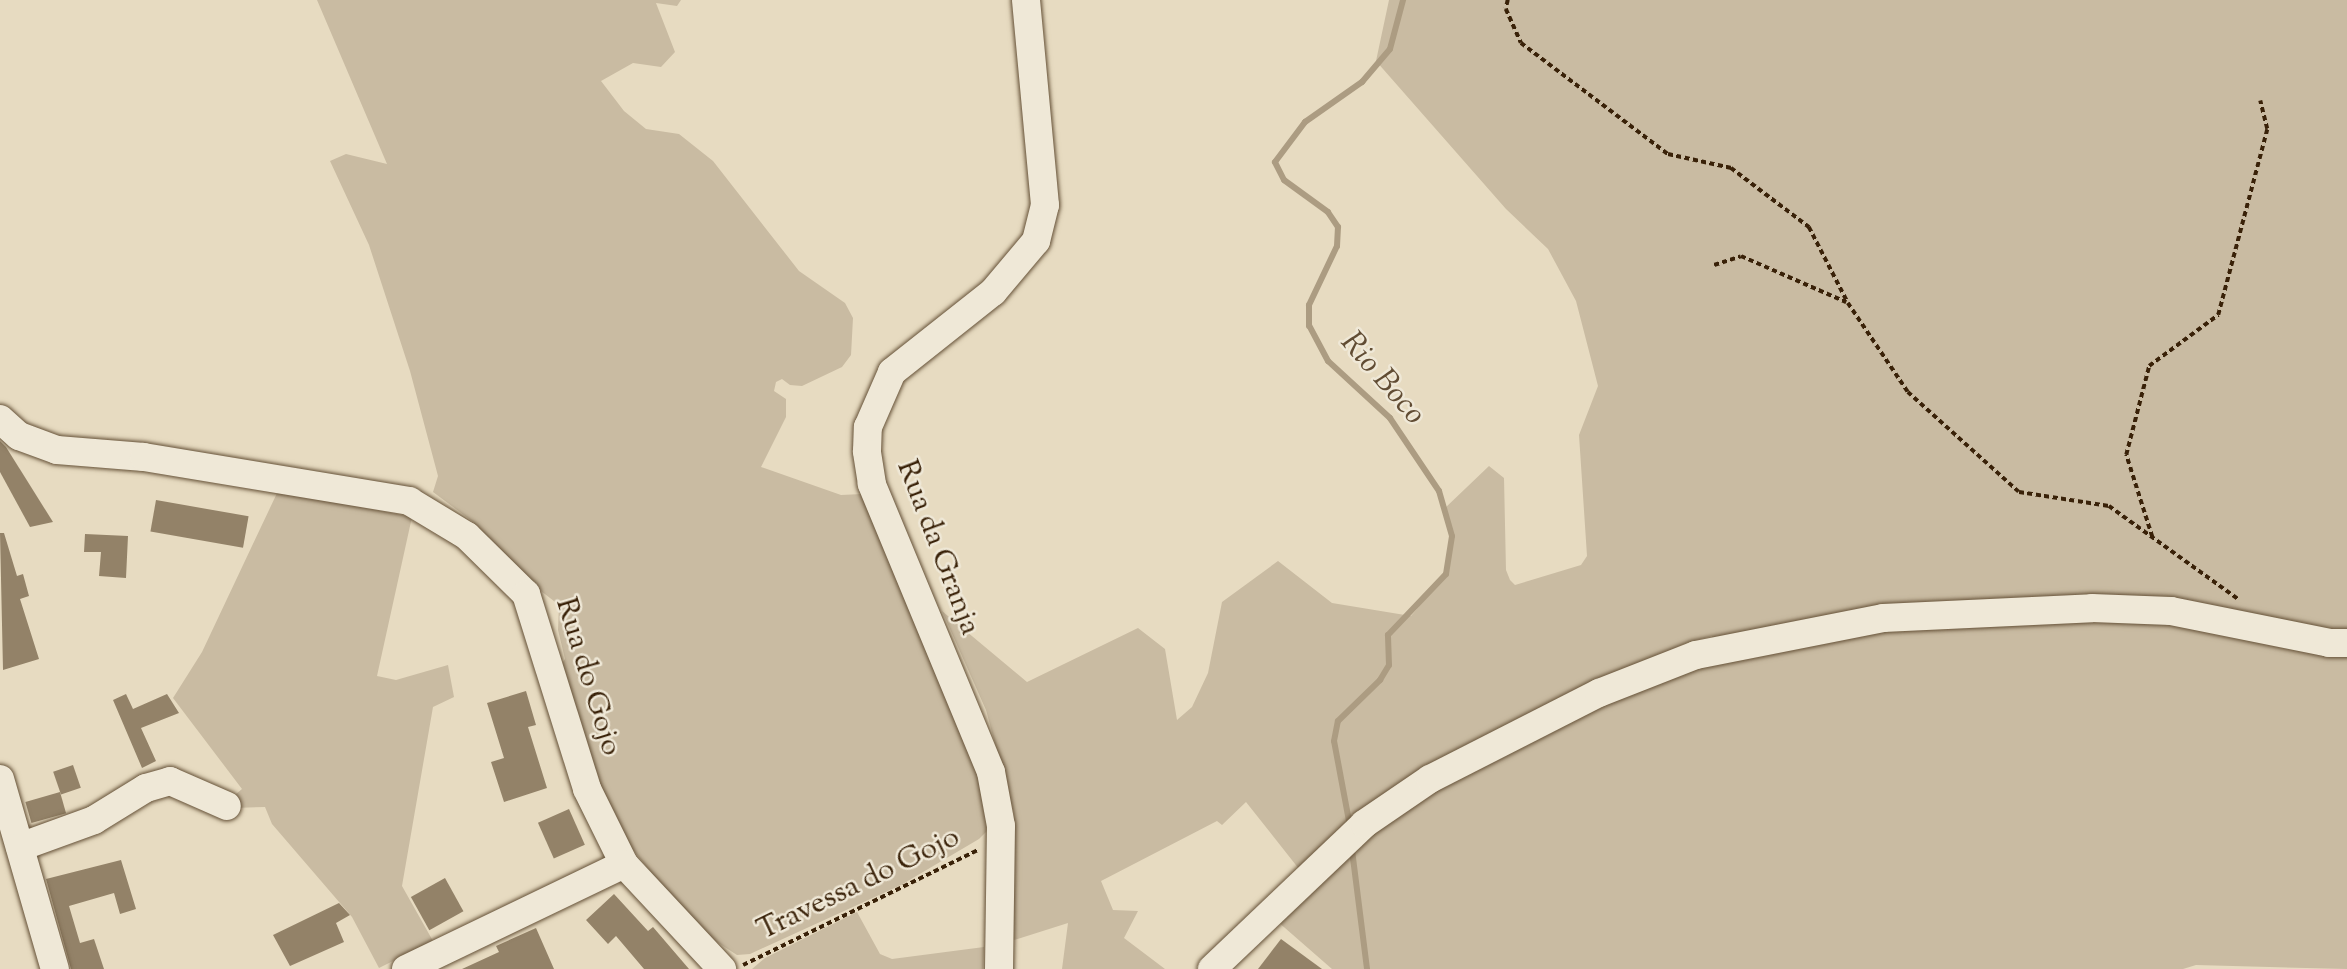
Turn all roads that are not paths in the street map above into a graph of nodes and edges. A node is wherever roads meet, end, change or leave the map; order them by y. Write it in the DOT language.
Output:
graph roads {
  1 [pos="1026,0"];
  2 [pos="0,419"];
  3 [pos="2347,643"];
  4 [pos="0,779"];
  5 [pos="226,806"];
  6 [pos="20,847"];
  7 [pos="624,863"];
  8 [pos="55,969"];
  9 [pos="406,969"];
  10 [pos="722,969"];
  11 [pos="999,969"];
  12 [pos="1212,969"];
  1 -- 11 [label="street, Rua da Granja"];
  2 -- 7 [label="street, Rua do Gojo"];
  3 -- 12 [label="street"];
  4 -- 6 [label="street"];
  5 -- 6 [label="street"];
  6 -- 8 [label="street"];
  7 -- 9 [label="street"];
  7 -- 10 [label="street, Rua do Gojo"];
}
